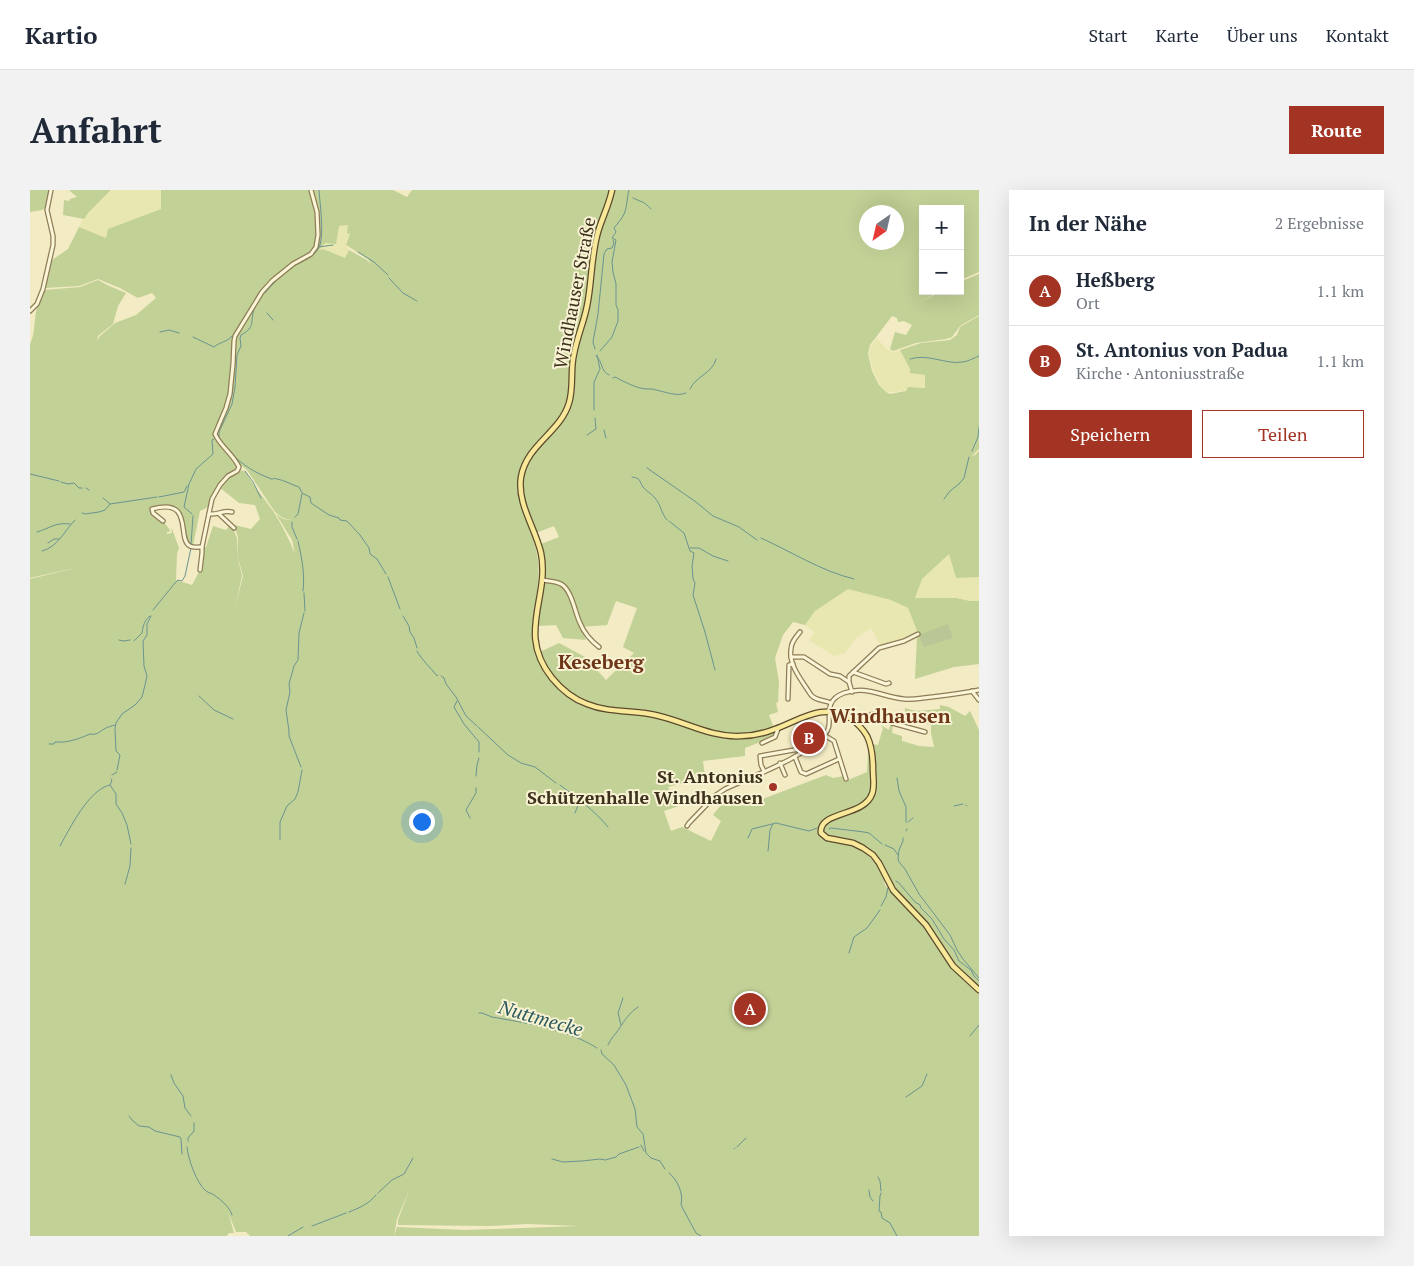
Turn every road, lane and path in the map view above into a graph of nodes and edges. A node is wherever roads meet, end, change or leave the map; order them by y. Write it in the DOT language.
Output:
graph roads {
  1 [pos="51,190"];
  2 [pos="311,190"];
  3 [pos="612,190"];
  4 [pos="30,311"];
  5 [pos="232,512"];
  6 [pos="209,514"];
  7 [pos="219,514"];
  8 [pos="163,521"];
  9 [pos="234,528"];
  10 [pos="202,547"];
  11 [pos="200,570"];
  12 [pos="542,580"];
  13 [pos="800,632"];
  14 [pos="918,634"];
  15 [pos="599,647"];
  16 [pos="791,658"];
  17 [pos="793,664"];
  18 [pos="853,672"];
  19 [pos="849,682"];
  20 [pos="889,683"];
  21 [pos="979,690"];
  22 [pos="972,691"];
  23 [pos="852,692"];
  24 [pos="788,699"];
  25 [pos="979,700"];
  26 [pos="831,704"];
  27 [pos="829,711"];
  28 [pos="853,720"];
  29 [pos="778,729"];
  30 [pos="925,732"];
  31 [pos="824,735"];
  32 [pos="762,743"];
  33 [pos="806,749"];
  34 [pos="795,757"];
  35 [pos="839,758"];
  36 [pos="780,763"];
  37 [pos="764,771"];
  38 [pos="785,775"];
  39 [pos="846,780"];
  40 [pos="687,826"];
  41 [pos="979,990"];
  1 -- 4 [label="street"];
  2 -- 6 [label="street"];
  3 -- 12 [label="main road, Windhauser Straße"];
  5 -- 7 [label="street"];
  6 -- 7 [label="street"];
  6 -- 10 [label="street"];
  7 -- 9 [label="street"];
  8 -- 10 [label="street"];
  10 -- 11 [label="street"];
  12 -- 15 [label="street"];
  12 -- 29 [label="main road"];
  13 -- 16 [label="street"];
  14 -- 18 [label="street"];
  16 -- 17 [label="street"];
  16 -- 19 [label="street"];
  17 -- 24 [label="street"];
  17 -- 26 [label="street"];
  18 -- 19 [label="street"];
  18 -- 20 [label="street"];
  19 -- 23 [label="street"];
  21 -- 22 [label="street"];
  22 -- 23 [label="street"];
  22 -- 25 [label="street"];
  23 -- 26 [label="street"];
  26 -- 27 [label="street"];
  27 -- 28 [label="main road"];
  27 -- 29 [label="main road"];
  27 -- 31 [label="street"];
  28 -- 30 [label="street"];
  28 -- 41 [label="main road"];
  29 -- 32 [label="street"];
  31 -- 33 [label="street"];
  31 -- 35 [label="street"];
  33 -- 34 [label="street"];
  33 -- 37 [label="street"];
  34 -- 35 [label="street"];
  34 -- 36 [label="street"];
  35 -- 39 [label="street"];
  36 -- 37 [label="street"];
  36 -- 38 [label="street"];
  37 -- 40 [label="street"];
}
